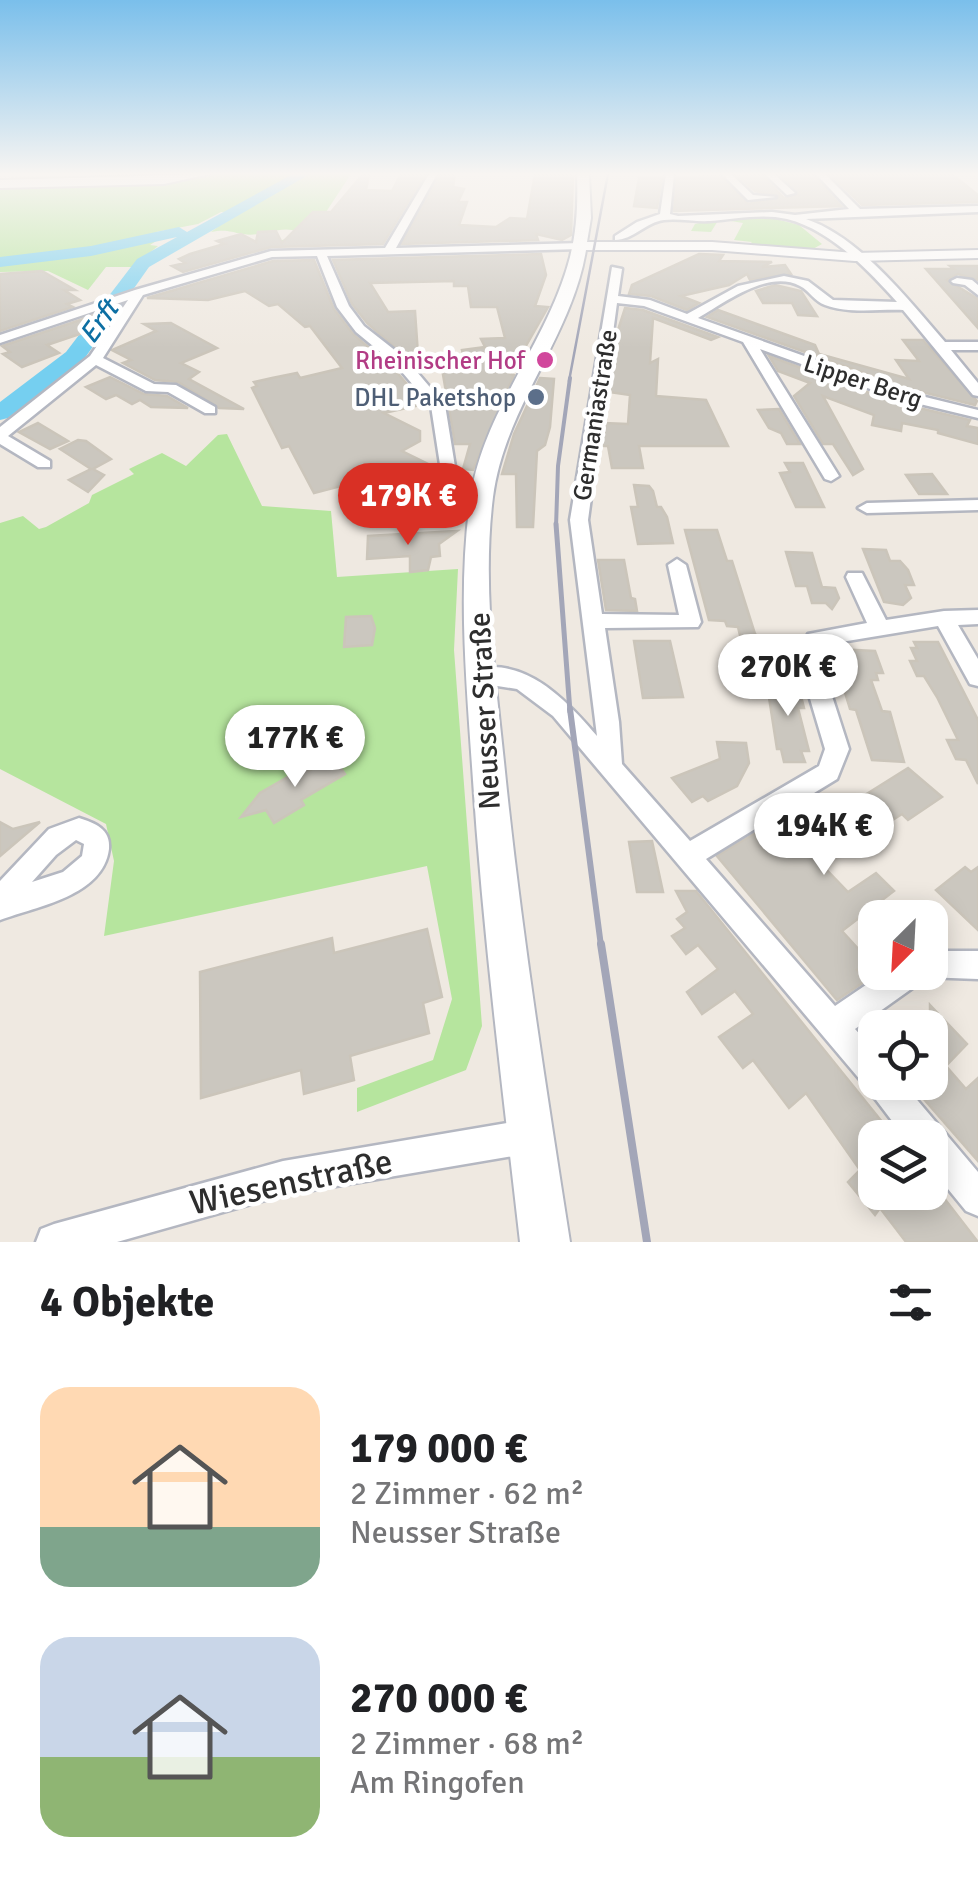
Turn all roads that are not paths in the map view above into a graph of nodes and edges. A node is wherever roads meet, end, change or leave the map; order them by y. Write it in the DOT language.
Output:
graph roads {
  1 [pos="399,232"];
  2 [pos="583,232"];
  3 [pos="628,232"];
  4 [pos="819,232"];
  5 [pos="619,238"];
  6 [pos="836,242"];
  7 [pos="581,246"];
  8 [pos="389,250"];
  9 [pos="320,251"];
  10 [pos="810,254"];
  11 [pos="978,254"];
  12 [pos="856,257"];
  13 [pos="616,269"];
  14 [pos="731,273"];
  15 [pos="758,281"];
  16 [pos="957,281"];
  17 [pos="978,292"];
  18 [pos="136,293"];
  19 [pos="613,299"];
  20 [pos="908,306"];
  21 [pos="690,317"];
  22 [pos="0,339"];
  23 [pos="749,342"];
  24 [pos="941,346"];
  25 [pos="978,346"];
  26 [pos="95,359"];
  27 [pos="978,392"];
  28 [pos="210,410"];
  29 [pos="978,414"];
  30 [pos="0,436"];
  31 [pos="44,464"];
  32 [pos="830,476"];
  33 [pos="482,493"];
  34 [pos="978,505"];
  35 [pos="867,508"];
  36 [pos="677,565"];
  37 [pos="854,576"];
  38 [pos="978,617"];
  39 [pos="944,618"];
  40 [pos="594,621"];
  41 [pos="878,627"];
  42 [pos="480,676"];
  43 [pos="978,678"];
  44 [pos="610,765"];
  45 [pos="688,856"];
  46 [pos="948,964"];
  47 [pos="978,965"];
  48 [pos="885,990"];
  49 [pos="834,1025"];
  50 [pos="858,1054"];
  51 [pos="896,1100"];
  52 [pos="912,1120"];
  53 [pos="532,1136"];
  54 [pos="948,1163"];
  55 [pos="978,1199"];
  56 [pos="54,1242"];
  57 [pos="546,1242"];
  1 -- 8 [label="street"];
  2 -- 7 [label="street, Neusser Straße"];
  3 -- 5 [label="street"];
  4 -- 6 [label="street, Lipper Berg"];
  6 -- 10 [label="street"];
  6 -- 12 [label="street, Lipper Berg"];
  7 -- 8 [label="street"];
  7 -- 10 [label="street"];
  7 -- 33 [label="street, Neusser Straße"];
  8 -- 9 [label="street"];
  9 -- 18 [label="street"];
  9 -- 33 [label="street"];
  10 -- 12 [label="street"];
  11 -- 12 [label="street"];
  12 -- 20 [label="street, Lipper Berg"];
  13 -- 19 [label="street, Germaniastraße"];
  14 -- 15 [label="street"];
  15 -- 20 [label="street"];
  15 -- 21 [label="street"];
  16 -- 17 [label="street"];
  18 -- 22 [label="street"];
  18 -- 26 [label="street"];
  19 -- 21 [label="street, Lipper Berg"];
  19 -- 40 [label="street, Germaniastraße"];
  20 -- 24 [label="street, Lipper Berg"];
  21 -- 23 [label="street, Lipper Berg"];
  23 -- 29 [label="street, Lipper Berg"];
  23 -- 32 [label="street, Lipper Berg"];
  24 -- 25 [label="street"];
  24 -- 27 [label="street, Lipper Berg"];
  26 -- 28 [label="street"];
  26 -- 30 [label="street"];
  30 -- 31 [label="street"];
  33 -- 42 [label="street, Neusser Straße"];
  34 -- 35 [label="street"];
  36 -- 40 [label="street"];
  37 -- 41 [label="street"];
  38 -- 39 [label="street"];
  39 -- 41 [label="street"];
  39 -- 43 [label="street"];
  40 -- 44 [label="street, Germaniastraße"];
  41 -- 45 [label="street"];
  42 -- 44 [label="street"];
  42 -- 53 [label="street, Neusser Straße"];
  44 -- 45 [label="street"];
  45 -- 49 [label="street"];
  46 -- 47 [label="street"];
  48 -- 49 [label="street"];
  49 -- 50 [label="street"];
  51 -- 52 [label="street"];
  53 -- 56 [label="street, Wiesenstraße"];
  53 -- 57 [label="street, Neusser Straße"];
  54 -- 55 [label="street"];
}
